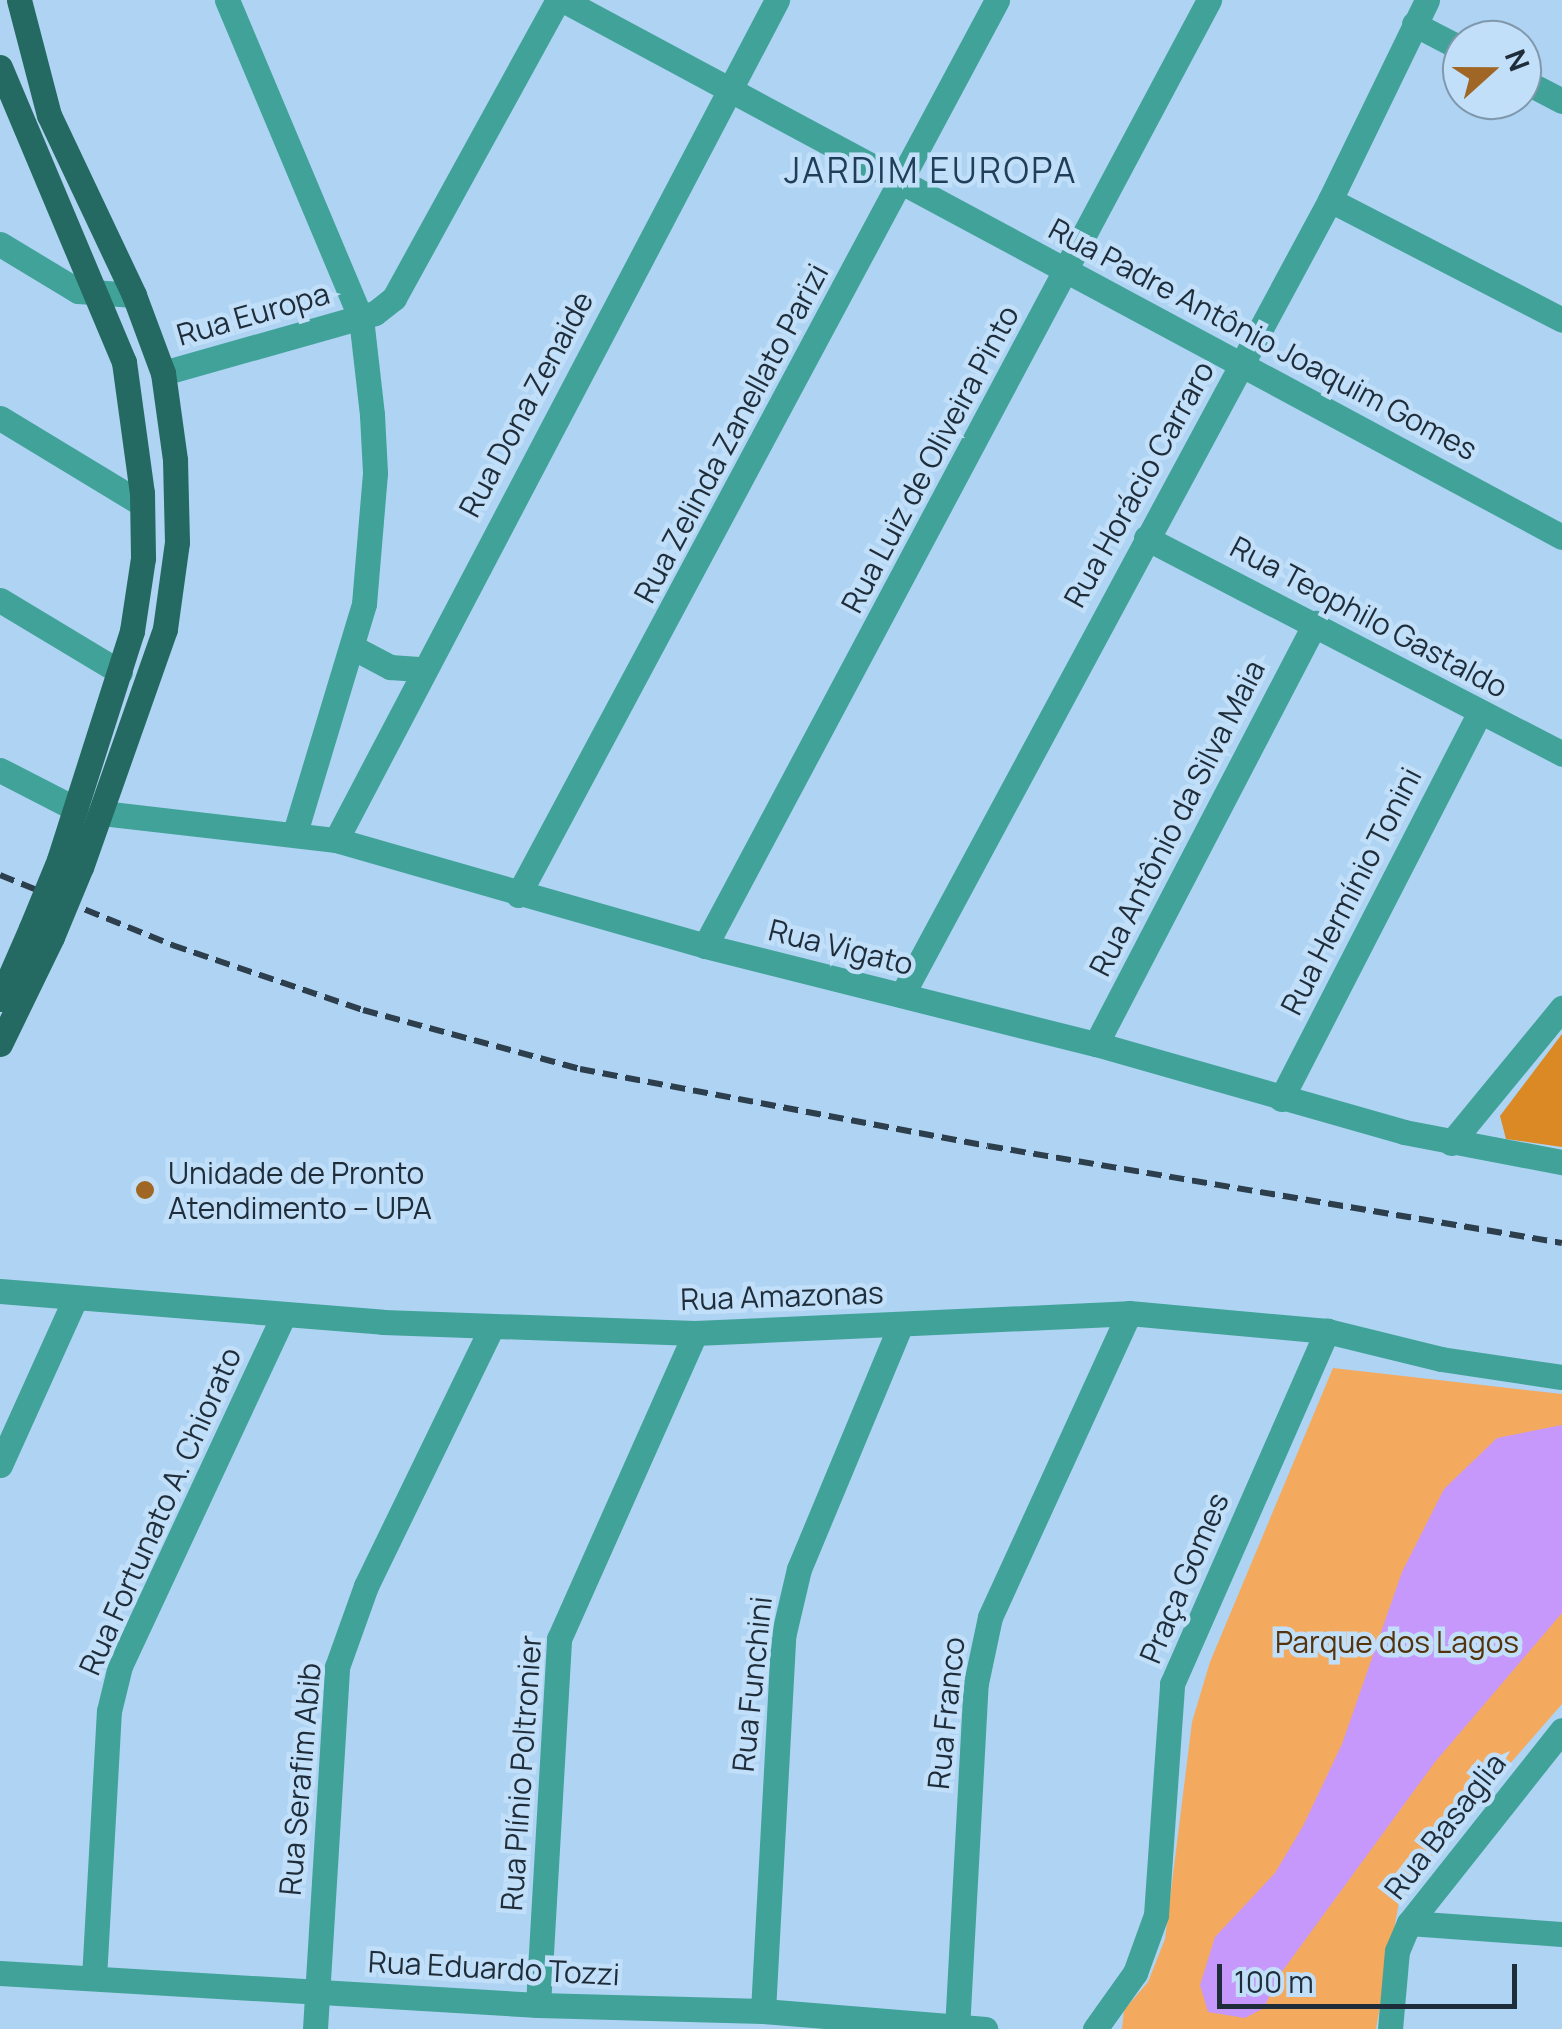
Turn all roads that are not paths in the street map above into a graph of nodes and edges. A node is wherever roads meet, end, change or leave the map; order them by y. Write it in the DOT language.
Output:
graph roads {
  1 [pos="19,0"];
  2 [pos="227,0"];
  3 [pos="560,0"];
  4 [pos="777,0"];
  5 [pos="997,0"];
  6 [pos="1209,0"];
  7 [pos="1427,0"];
  8 [pos="1414,24"];
  9 [pos="1442,39"];
  10 [pos="0,67"];
  11 [pos="730,90"];
  12 [pos="903,183"];
  13 [pos="1330,200"];
  14 [pos="0,244"];
  15 [pos="1068,271"];
  16 [pos="100,294"];
  17 [pos="134,295"];
  18 [pos="360,318"];
  19 [pos="1562,320"];
  20 [pos="1241,364"];
  21 [pos="163,373"];
  22 [pos="0,418"];
  23 [pos="142,504"];
  24 [pos="1562,537"];
  25 [pos="1146,538"];
  26 [pos="0,600"];
  27 [pos="1315,623"];
  28 [pos="354,648"];
  29 [pos="422,668"];
  30 [pos="120,672"];
  31 [pos="1480,712"];
  32 [pos="1562,754"];
  33 [pos="0,770"];
  34 [pos="89,811"];
  35 [pos="296,832"];
  36 [pos="336,840"];
  37 [pos="518,895"];
  38 [pos="42,932"];
  39 [pos="705,946"];
  40 [pos="902,995"];
  41 [pos="0,999"];
  42 [pos="1562,1008"];
  43 [pos="0,1044"];
  44 [pos="1096,1044"];
  45 [pos="1280,1099"];
  46 [pos="1451,1143"];
  47 [pos="1562,1162"];
  48 [pos="0,1291"];
  49 [pos="75,1299"];
  50 [pos="1129,1313"];
  51 [pos="284,1314"];
  52 [pos="901,1324"];
  53 [pos="492,1327"];
  54 [pos="1327,1331"];
  55 [pos="696,1334"];
  56 [pos="1562,1377"];
  57 [pos="0,1465"];
  58 [pos="1562,1730"];
  59 [pos="1409,1923"];
  60 [pos="1562,1934"];
  61 [pos="0,1973"];
  62 [pos="94,1978"];
  63 [pos="317,1992"];
  64 [pos="538,2006"];
  65 [pos="764,2011"];
  66 [pos="958,2027"];
  67 [pos="315,2029"];
  68 [pos="986,2029"];
  69 [pos="1095,2029"];
  70 [pos="1390,2029"];
  1 -- 17 [label="main road"];
  2 -- 18 [label="street"];
  3 -- 11 [label="street, Rua Padre Antônio Joaquim Gomes"];
  3 -- 18 [label="street"];
  4 -- 11 [label="street, Rua Dona Zenaide"];
  5 -- 12 [label="street, Rua Zelinda Zanellato Parizi"];
  6 -- 15 [label="street, Rua Luiz de Oliveira Pinto"];
  7 -- 8 [label="street, Rua Horácio Carraro"];
  8 -- 9 [label="street"];
  8 -- 13 [label="street, Rua Horácio Carraro"];
  10 -- 16 [label="main road"];
  11 -- 12 [label="street, Rua Padre Antônio Joaquim Gomes"];
  11 -- 29 [label="street, Rua Dona Zenaide"];
  12 -- 15 [label="street, Rua Padre Antônio Joaquim Gomes"];
  12 -- 37 [label="street, Rua Zelinda Zanellato Parizi"];
  13 -- 19 [label="street"];
  13 -- 20 [label="street, Rua Horácio Carraro"];
  14 -- 16 [label="street"];
  15 -- 20 [label="street, Rua Padre Antônio Joaquim Gomes"];
  15 -- 39 [label="street, Rua Luiz de Oliveira Pinto"];
  16 -- 17 [label="street"];
  16 -- 23 [label="main road"];
  17 -- 21 [label="main road"];
  18 -- 21 [label="street, Rua Europa"];
  18 -- 28 [label="street"];
  20 -- 24 [label="street, Rua Padre Antônio Joaquim Gomes"];
  20 -- 25 [label="street, Rua Horácio Carraro"];
  21 -- 34 [label="main road"];
  22 -- 23 [label="street"];
  23 -- 30 [label="main road"];
  25 -- 27 [label="street, Rua Teophilo Gastaldo"];
  25 -- 40 [label="street, Rua Horácio Carraro"];
  26 -- 30 [label="street"];
  27 -- 31 [label="street, Rua Teophilo Gastaldo"];
  27 -- 44 [label="street, Rua Antônio da Silva Maia"];
  28 -- 29 [label="street"];
  28 -- 35 [label="street"];
  29 -- 36 [label="street, Rua Dona Zenaide"];
  30 -- 34 [label="main road"];
  31 -- 32 [label="street, Rua Teophilo Gastaldo"];
  31 -- 45 [label="street, Rua Hermínio Tonini"];
  33 -- 34 [label="street, Rua Vigato"];
  34 -- 35 [label="street, Rua Vigato"];
  34 -- 38 [label="main road, bridge"];
  35 -- 36 [label="street, Rua Vigato"];
  36 -- 37 [label="street, Rua Vigato"];
  37 -- 39 [label="street, Rua Vigato"];
  38 -- 41 [label="main road"];
  38 -- 43 [label="main road"];
  39 -- 40 [label="street, Rua Vigato"];
  40 -- 44 [label="street, Rua Vigato"];
  42 -- 46 [label="street"];
  44 -- 45 [label="street, Rua Vigato"];
  45 -- 46 [label="street, Rua Vigato"];
  46 -- 47 [label="street, Rua Vigato"];
  48 -- 49 [label="street, Rua Amazonas"];
  49 -- 51 [label="street, Rua Amazonas"];
  49 -- 57 [label="street"];
  50 -- 52 [label="street, Rua Amazonas"];
  50 -- 54 [label="street, Rua Amazonas"];
  50 -- 66 [label="street, Rua Franco"];
  51 -- 53 [label="street, Rua Amazonas"];
  51 -- 62 [label="street, Rua Fortunato A. Chiorato"];
  52 -- 55 [label="street, Rua Amazonas"];
  52 -- 65 [label="street, Rua Funchini"];
  53 -- 55 [label="street, Rua Amazonas"];
  53 -- 63 [label="street, Rua Serafim Abib"];
  54 -- 56 [label="street, Rua Amazonas"];
  54 -- 69 [label="street, Praça Gomes"];
  55 -- 64 [label="street, Rua Plínio Poltronier"];
  58 -- 59 [label="street, Rua Basaglia"];
  59 -- 60 [label="street"];
  59 -- 70 [label="street, Rua Basaglia"];
  61 -- 62 [label="street, Rua Eduardo Tozzi"];
  62 -- 63 [label="street, Rua Eduardo Tozzi"];
  63 -- 64 [label="street, Rua Eduardo Tozzi"];
  63 -- 67 [label="street, Rua Serafim Abib"];
  64 -- 65 [label="street, Rua Eduardo Tozzi"];
  65 -- 66 [label="street, Rua Eduardo Tozzi"];
  66 -- 68 [label="street, Rua Eduardo Tozzi"];
}
